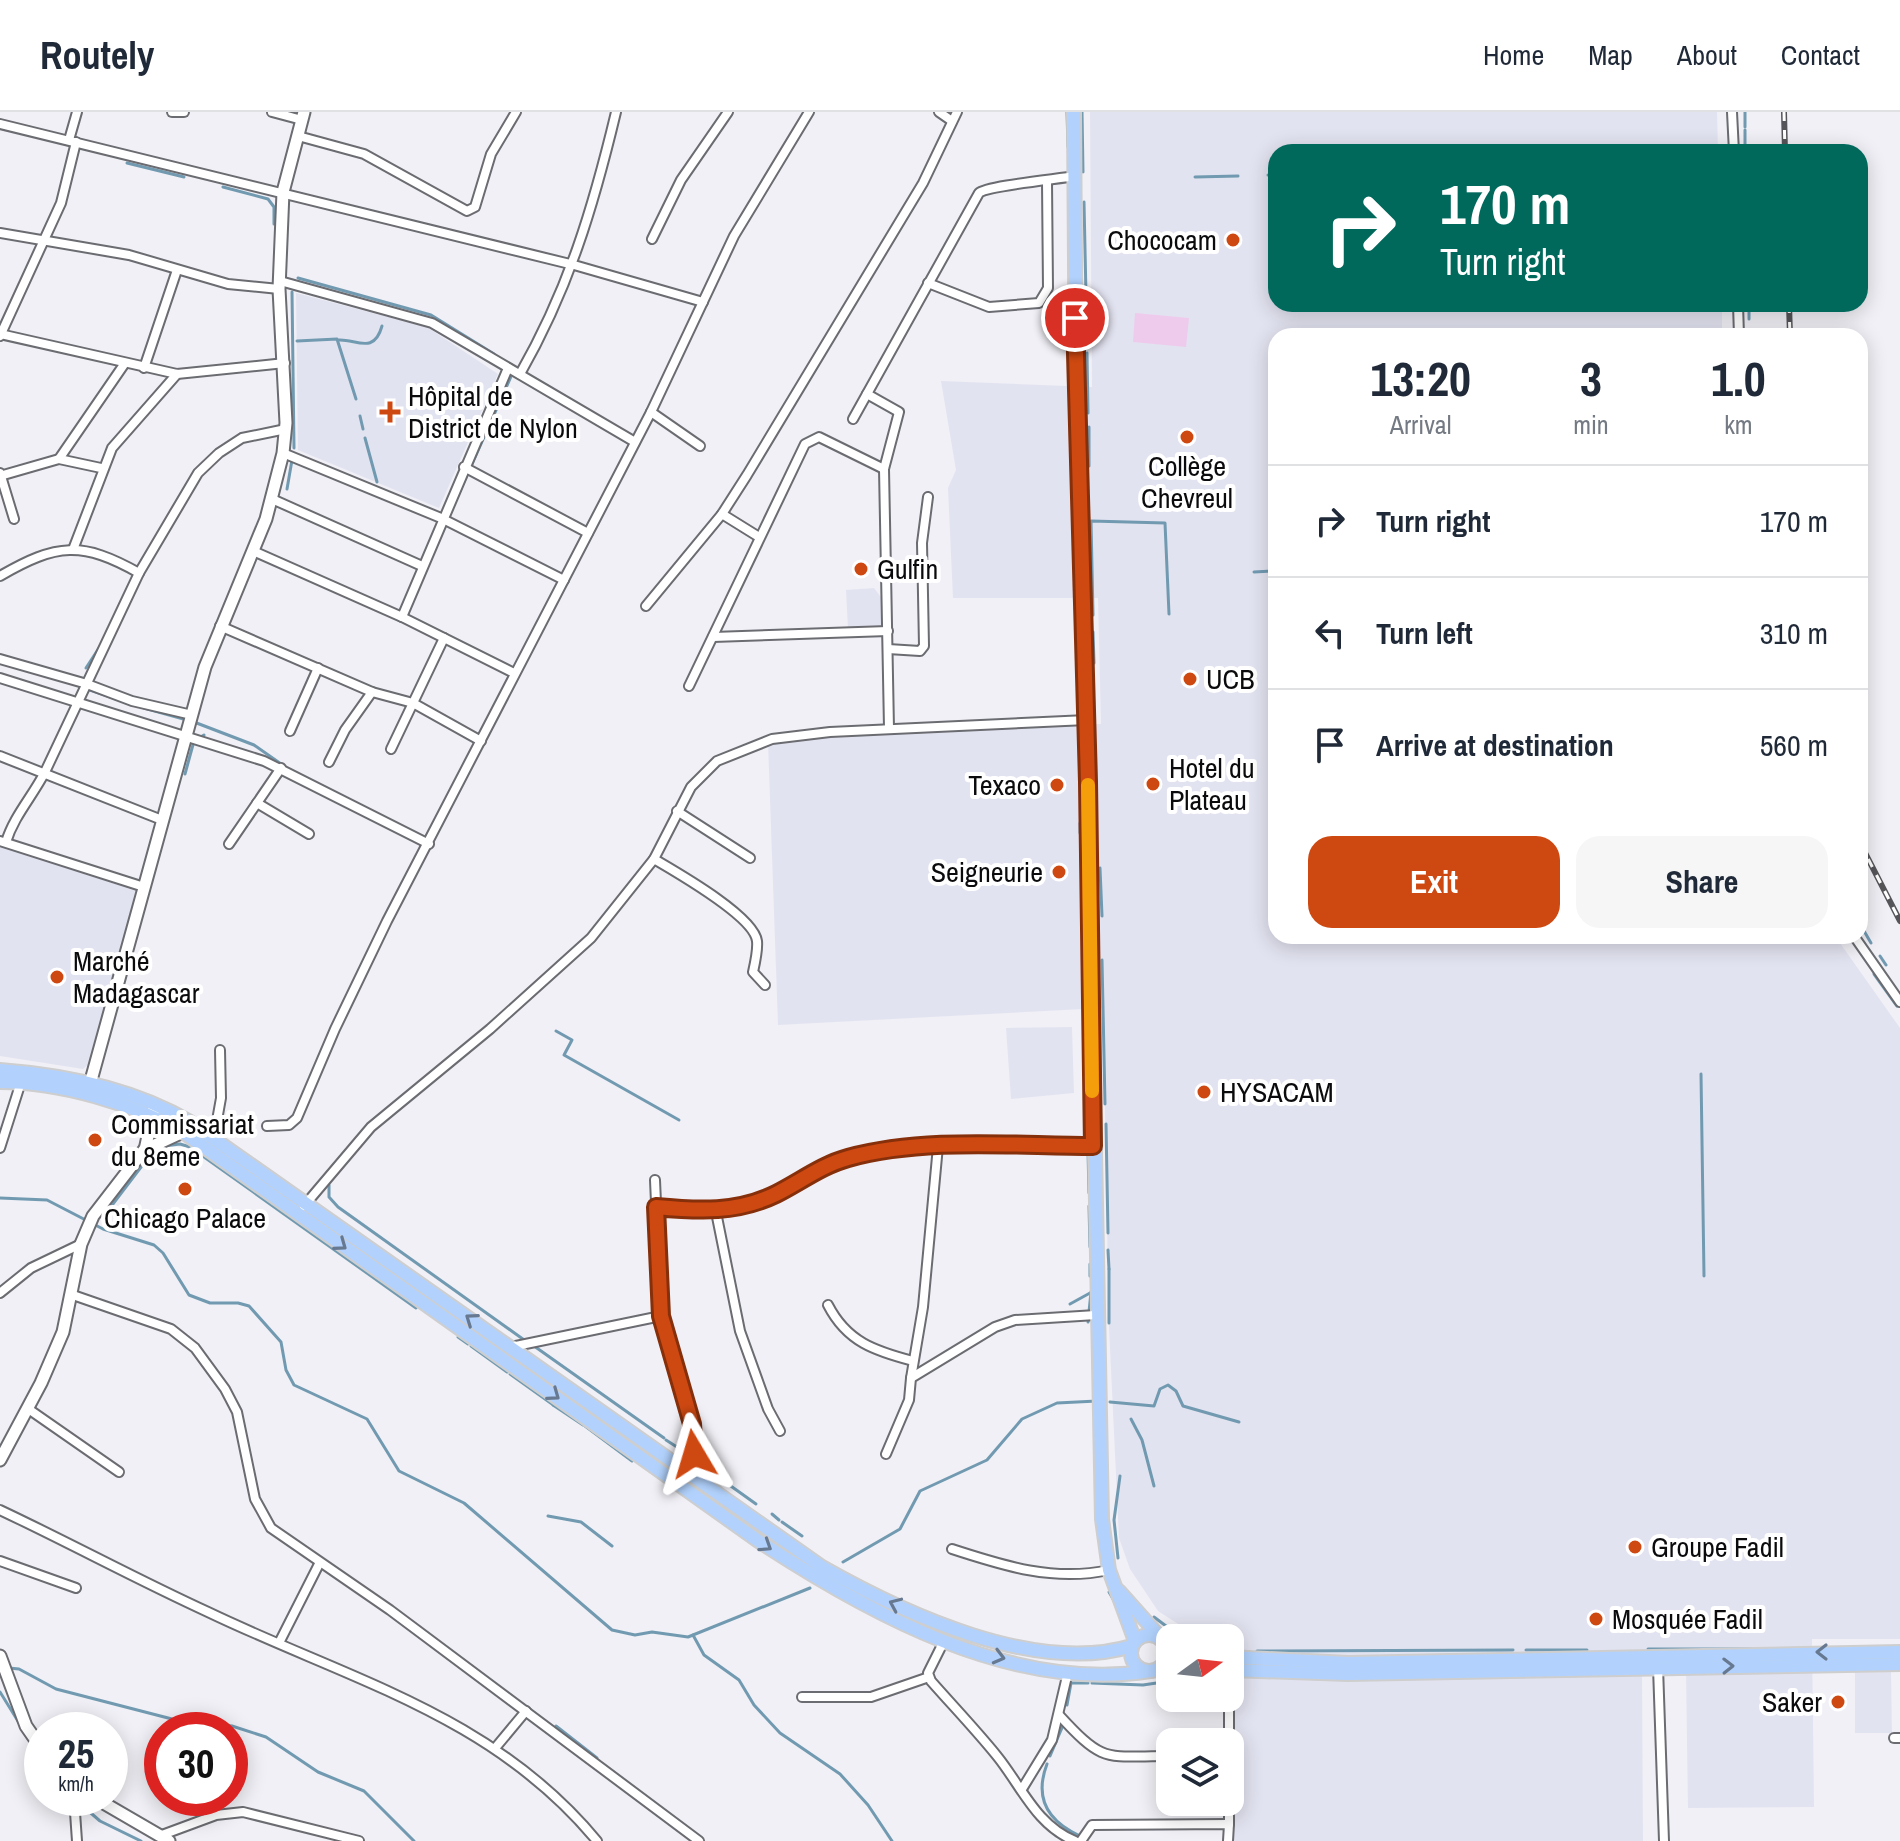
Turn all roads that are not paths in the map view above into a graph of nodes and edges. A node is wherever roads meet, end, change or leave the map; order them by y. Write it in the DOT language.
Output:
graph roads {
  1 [pos="77,112"];
  2 [pos="172,112"];
  3 [pos="184,112"];
  4 [pos="272,112"];
  5 [pos="516,112"];
  6 [pos="616,112"];
  7 [pos="728,112"];
  8 [pos="809,112"];
  9 [pos="939,112"];
  10 [pos="957,112"];
  11 [pos="1074,112"];
  12 [pos="1732,112"];
  13 [pos="303,115"];
  14 [pos="952,121"];
  15 [pos="0,124"];
  16 [pos="298,136"];
  17 [pos="73,141"];
  18 [pos="1734,144"];
  19 [pos="1072,176"];
  20 [pos="1047,182"];
  21 [pos="283,192"];
  22 [pos="0,233"];
  23 [pos="652,239"];
  24 [pos="42,240"];
  25 [pos="574,265"];
  26 [pos="177,270"];
  27 [pos="928,283"];
  28 [pos="280,285"];
  29 [pos="703,302"];
  30 [pos="0,335"];
  31 [pos="125,363"];
  32 [pos="285,363"];
  33 [pos="144,368"];
  34 [pos="508,368"];
  35 [pos="177,374"];
  36 [pos="520,374"];
  37 [pos="867,394"];
  38 [pos="651,412"];
  39 [pos="853,419"];
  40 [pos="286,429"];
  41 [pos="635,442"];
  42 [pos="700,446"];
  43 [pos="283,453"];
  44 [pos="59,459"];
  45 [pos="464,467"];
  46 [pos="101,468"];
  47 [pos="884,469"];
  48 [pos="0,475"];
  49 [pos="928,497"];
  50 [pos="272,499"];
  51 [pos="722,514"];
  52 [pos="441,518"];
  53 [pos="14,519"];
  54 [pos="588,533"];
  55 [pos="759,537"];
  56 [pos="74,547"];
  57 [pos="253,551"];
  58 [pos="422,566"];
  59 [pos="139,573"];
  60 [pos="0,576"];
  61 [pos="564,580"];
  62 [pos="646,606"];
  63 [pos="402,617"];
  64 [pos="219,626"];
  65 [pos="888,631"];
  66 [pos="713,637"];
  67 [pos="444,638"];
  68 [pos="888,649"];
  69 [pos="0,659"];
  70 [pos="318,668"];
  71 [pos="514,673"];
  72 [pos="0,678"];
  73 [pos="689,686"];
  74 [pos="85,688"];
  75 [pos="372,692"];
  76 [pos="76,701"];
  77 [pos="413,703"];
  78 [pos="191,720"];
  79 [pos="1087,720"];
  80 [pos="889,728"];
  81 [pos="290,731"];
  82 [pos="186,739"];
  83 [pos="481,741"];
  84 [pos="391,749"];
  85 [pos="0,756"];
  86 [pos="329,762"];
  87 [pos="281,768"];
  88 [pos="45,772"];
  89 [pos="257,803"];
  90 [pos="677,811"];
  91 [pos="162,820"];
  92 [pos="309,834"];
  93 [pos="3,841"];
  94 [pos="229,844"];
  95 [pos="429,844"];
  96 [pos="750,858"];
  97 [pos="654,859"];
  98 [pos="144,887"];
  99 [pos="1860,944"];
  100 [pos="765,985"];
  101 [pos="1900,1002"];
  102 [pos="220,1050"];
  103 [pos="0,1070"];
  104 [pos="0,1082"];
  105 [pos="21,1082"];
  106 [pos="90,1084"];
  107 [pos="156,1104"];
  108 [pos="151,1117"];
  109 [pos="267,1126"];
  110 [pos="187,1127"];
  111 [pos="214,1137"];
  112 [pos="938,1146"];
  113 [pos="1093,1146"];
  114 [pos="0,1148"];
  115 [pos="144,1150"];
  116 [pos="655,1180"];
  117 [pos="656,1207"];
  118 [pos="302,1208"];
  119 [pos="716,1212"];
  120 [pos="81,1244"];
  121 [pos="0,1279"];
  122 [pos="10,1283"];
  123 [pos="0,1293"];
  124 [pos="70,1294"];
  125 [pos="828,1305"];
  126 [pos="1096,1315"];
  127 [pos="661,1316"];
  128 [pos="511,1347"];
  129 [pos="913,1361"];
  130 [pos="911,1378"];
  131 [pos="27,1408"];
  132 [pos="780,1431"];
  133 [pos="886,1454"];
  134 [pos="0,1460"];
  135 [pos="686,1470"];
  136 [pos="119,1472"];
  137 [pos="0,1510"];
  138 [pos="952,1549"];
  139 [pos="0,1561"];
  140 [pos="319,1564"];
  141 [pos="1109,1570"];
  142 [pos="1115,1586"];
  143 [pos="76,1588"];
  144 [pos="1156,1632"];
  145 [pos="1156,1639"];
  146 [pos="944,1641"];
  147 [pos="279,1643"];
  148 [pos="1134,1644"];
  149 [pos="1036,1649"];
  150 [pos="1900,1652"];
  151 [pos="0,1657"];
  152 [pos="1244,1658"];
  153 [pos="1518,1664"];
  154 [pos="1900,1664"];
  155 [pos="1034,1666"];
  156 [pos="1156,1667"];
  157 [pos="1658,1667"];
  158 [pos="1348,1668"];
  159 [pos="1153,1670"];
  160 [pos="1244,1670"];
  161 [pos="1068,1672"];
  162 [pos="929,1677"];
  163 [pos="802,1697"];
  164 [pos="526,1711"];
  165 [pos="1059,1715"];
  166 [pos="24,1721"];
  167 [pos="496,1747"];
  168 [pos="1156,1756"];
  169 [pos="1022,1789"];
  170 [pos="75,1816"];
  171 [pos="126,1816"];
  172 [pos="1229,1816"];
  173 [pos="1229,1824"];
  174 [pos="165,1838"];
  175 [pos="1058,1838"];
  176 [pos="77,1841"];
  177 [pos="357,1841"];
  178 [pos="597,1841"];
  179 [pos="699,1841"];
  180 [pos="1078,1841"];
  181 [pos="1228,1841"];
  182 [pos="1664,1841"];
  1 -- 17 [label="street"];
  2 -- 3 [label="street"];
  4 -- 13 [label="street"];
  5 -- 16 [label="street"];
  6 -- 25 [label="street"];
  7 -- 23 [label="street"];
  8 -- 29 [label="street"];
  9 -- 14 [label="street"];
  10 -- 14 [label="street"];
  11 -- 19 [label="main road"];
  12 -- 18 [label="street"];
  13 -- 16 [label="street"];
  14 -- 51 [label="street"];
  15 -- 17 [label="street"];
  16 -- 21 [label="street"];
  17 -- 21 [label="street"];
  17 -- 24 [label="street"];
  19 -- 20 [label="street"];
  19 -- 79 [label="main road"];
  20 -- 27 [label="street"];
  20 -- 27 [label="street"];
  21 -- 25 [label="street"];
  21 -- 28 [label="street"];
  22 -- 24 [label="street"];
  24 -- 26 [label="street"];
  24 -- 30 [label="street"];
  25 -- 29 [label="street"];
  25 -- 36 [label="street"];
  26 -- 28 [label="street"];
  26 -- 33 [label="street"];
  27 -- 37 [label="street"];
  28 -- 32 [label="street"];
  28 -- 34 [label="street"];
  29 -- 38 [label="street"];
  30 -- 31 [label="street"];
  31 -- 33 [label="street"];
  31 -- 44 [label="street"];
  32 -- 35 [label="street"];
  32 -- 40 [label="street"];
  33 -- 35 [label="street"];
  34 -- 36 [label="street"];
  34 -- 45 [label="street"];
  35 -- 46 [label="street"];
  36 -- 41 [label="street"];
  37 -- 39 [label="street"];
  37 -- 47 [label="street"];
  38 -- 41 [label="street"];
  38 -- 42 [label="street"];
  40 -- 43 [label="street"];
  40 -- 59 [label="street"];
  41 -- 54 [label="street"];
  43 -- 50 [label="street"];
  43 -- 52 [label="street"];
  44 -- 46 [label="street"];
  44 -- 48 [label="street"];
  45 -- 52 [label="street"];
  45 -- 54 [label="street"];
  46 -- 56 [label="street"];
  47 -- 55 [label="street"];
  47 -- 65 [label="street"];
  48 -- 53 [label="street"];
  49 -- 68 [label="street"];
  50 -- 57 [label="street"];
  50 -- 58 [label="street"];
  51 -- 55 [label="street"];
  51 -- 62 [label="street"];
  52 -- 58 [label="street"];
  52 -- 61 [label="street"];
  54 -- 61 [label="street"];
  55 -- 66 [label="street"];
  56 -- 59 [label="street"];
  56 -- 60 [label="street"];
  57 -- 63 [label="street"];
  57 -- 64 [label="street"];
  58 -- 63 [label="street"];
  59 -- 74 [label="street"];
  61 -- 71 [label="street"];
  63 -- 67 [label="street"];
  64 -- 70 [label="street"];
  64 -- 78 [label="street"];
  65 -- 66 [label="street"];
  65 -- 68 [label="street"];
  66 -- 73 [label="street"];
  67 -- 71 [label="street"];
  67 -- 77 [label="street"];
  68 -- 80 [label="street"];
  69 -- 74 [label="street"];
  70 -- 75 [label="street"];
  70 -- 81 [label="street"];
  71 -- 83 [label="street"];
  72 -- 76 [label="street"];
  74 -- 76 [label="street"];
  74 -- 78 [label="street"];
  75 -- 77 [label="street"];
  75 -- 86 [label="street"];
  76 -- 82 [label="street"];
  76 -- 88 [label="street"];
  77 -- 83 [label="street"];
  77 -- 84 [label="street"];
  78 -- 82 [label="street"];
  79 -- 80 [label="street"];
  79 -- 113 [label="main road"];
  80 -- 90 [label="street"];
  82 -- 87 [label="street"];
  82 -- 91 [label="street"];
  83 -- 95 [label="street"];
  85 -- 88 [label="street"];
  87 -- 89 [label="street"];
  87 -- 95 [label="street"];
  88 -- 91 [label="street"];
  88 -- 93 [label="street"];
  89 -- 92 [label="street"];
  89 -- 94 [label="street"];
  90 -- 96 [label="street"];
  90 -- 97 [label="street"];
  91 -- 98 [label="street"];
  93 -- 98 [label="street"];
  95 -- 109 [label="street"];
  97 -- 100 [label="street"];
  97 -- 118 [label="street"];
  98 -- 106 [label="street"];
  99 -- 101 [label="street"];
  102 -- 111 [label="street"];
  103 -- 106 [label="main road"];
  104 -- 105 [label="main road"];
  105 -- 108 [label="main road"];
  105 -- 114 [label="street"];
  106 -- 107 [label="main road"];
  107 -- 108 [label="street"];
  107 -- 110 [label="main road"];
  108 -- 110 [label="main road"];
  108 -- 115 [label="street"];
  110 -- 111 [label="main road"];
  110 -- 115 [label="street"];
  110 -- 118 [label="main road"];
  111 -- 118 [label="main road"];
  112 -- 113 [label="street"];
  112 -- 119 [label="street"];
  112 -- 129 [label="street"];
  113 -- 126 [label="main road"];
  115 -- 120 [label="street"];
  116 -- 117 [label="street"];
  117 -- 119 [label="street"];
  117 -- 127 [label="street"];
  128 -- 118 [label="main road, one-way"];
  118 -- 146 [label="main road, one-way"];
  119 -- 132 [label="street"];
  120 -- 122 [label="street"];
  120 -- 124 [label="street"];
  121 -- 122 [label="street"];
  122 -- 123 [label="street"];
  124 -- 131 [label="street"];
  124 -- 140 [label="street"];
  125 -- 129 [label="street"];
  126 -- 130 [label="street"];
  126 -- 141 [label="main road"];
  127 -- 128 [label="street"];
  127 -- 135 [label="street"];
  128 -- 135 [label="main road"];
  129 -- 130 [label="street"];
  130 -- 133 [label="street"];
  131 -- 134 [label="street"];
  131 -- 136 [label="street"];
  149 -- 135 [label="main road, one-way"];
  137 -- 147 [label="street"];
  138 -- 141 [label="street"];
  139 -- 143 [label="street"];
  140 -- 147 [label="street"];
  140 -- 164 [label="street"];
  141 -- 142 [label="main road"];
  142 -- 144 [label="main road"];
  142 -- 148 [label="main road"];
  145 -- 148 [label="main road"];
  146 -- 155 [label="main road, one-way"];
  146 -- 162 [label="street"];
  147 -- 167 [label="street"];
  148 -- 149 [label="main road"];
  148 -- 159 [label="main road"];
  149 -- 155 [label="main road"];
  150 -- 153 [label="main road, one-way"];
  151 -- 166 [label="street"];
  152 -- 158 [label="main road"];
  153 -- 157 [label="main road"];
  153 -- 158 [label="main road"];
  157 -- 154 [label="main road, one-way"];
  155 -- 161 [label="main road"];
  156 -- 159 [label="main road"];
  157 -- 182 [label="street"];
  158 -- 160 [label="main road"];
  159 -- 161 [label="main road"];
  161 -- 165 [label="street"];
  162 -- 163 [label="street"];
  162 -- 169 [label="street"];
  164 -- 167 [label="street"];
  164 -- 179 [label="street"];
  165 -- 168 [label="street"];
  165 -- 169 [label="street"];
  167 -- 178 [label="street"];
  169 -- 175 [label="street"];
  170 -- 176 [label="street"];
  171 -- 174 [label="street"];
  172 -- 173 [label="street"];
  173 -- 180 [label="street"];
  173 -- 181 [label="street"];
  174 -- 177 [label="street"];
  175 -- 180 [label="street"];
}
